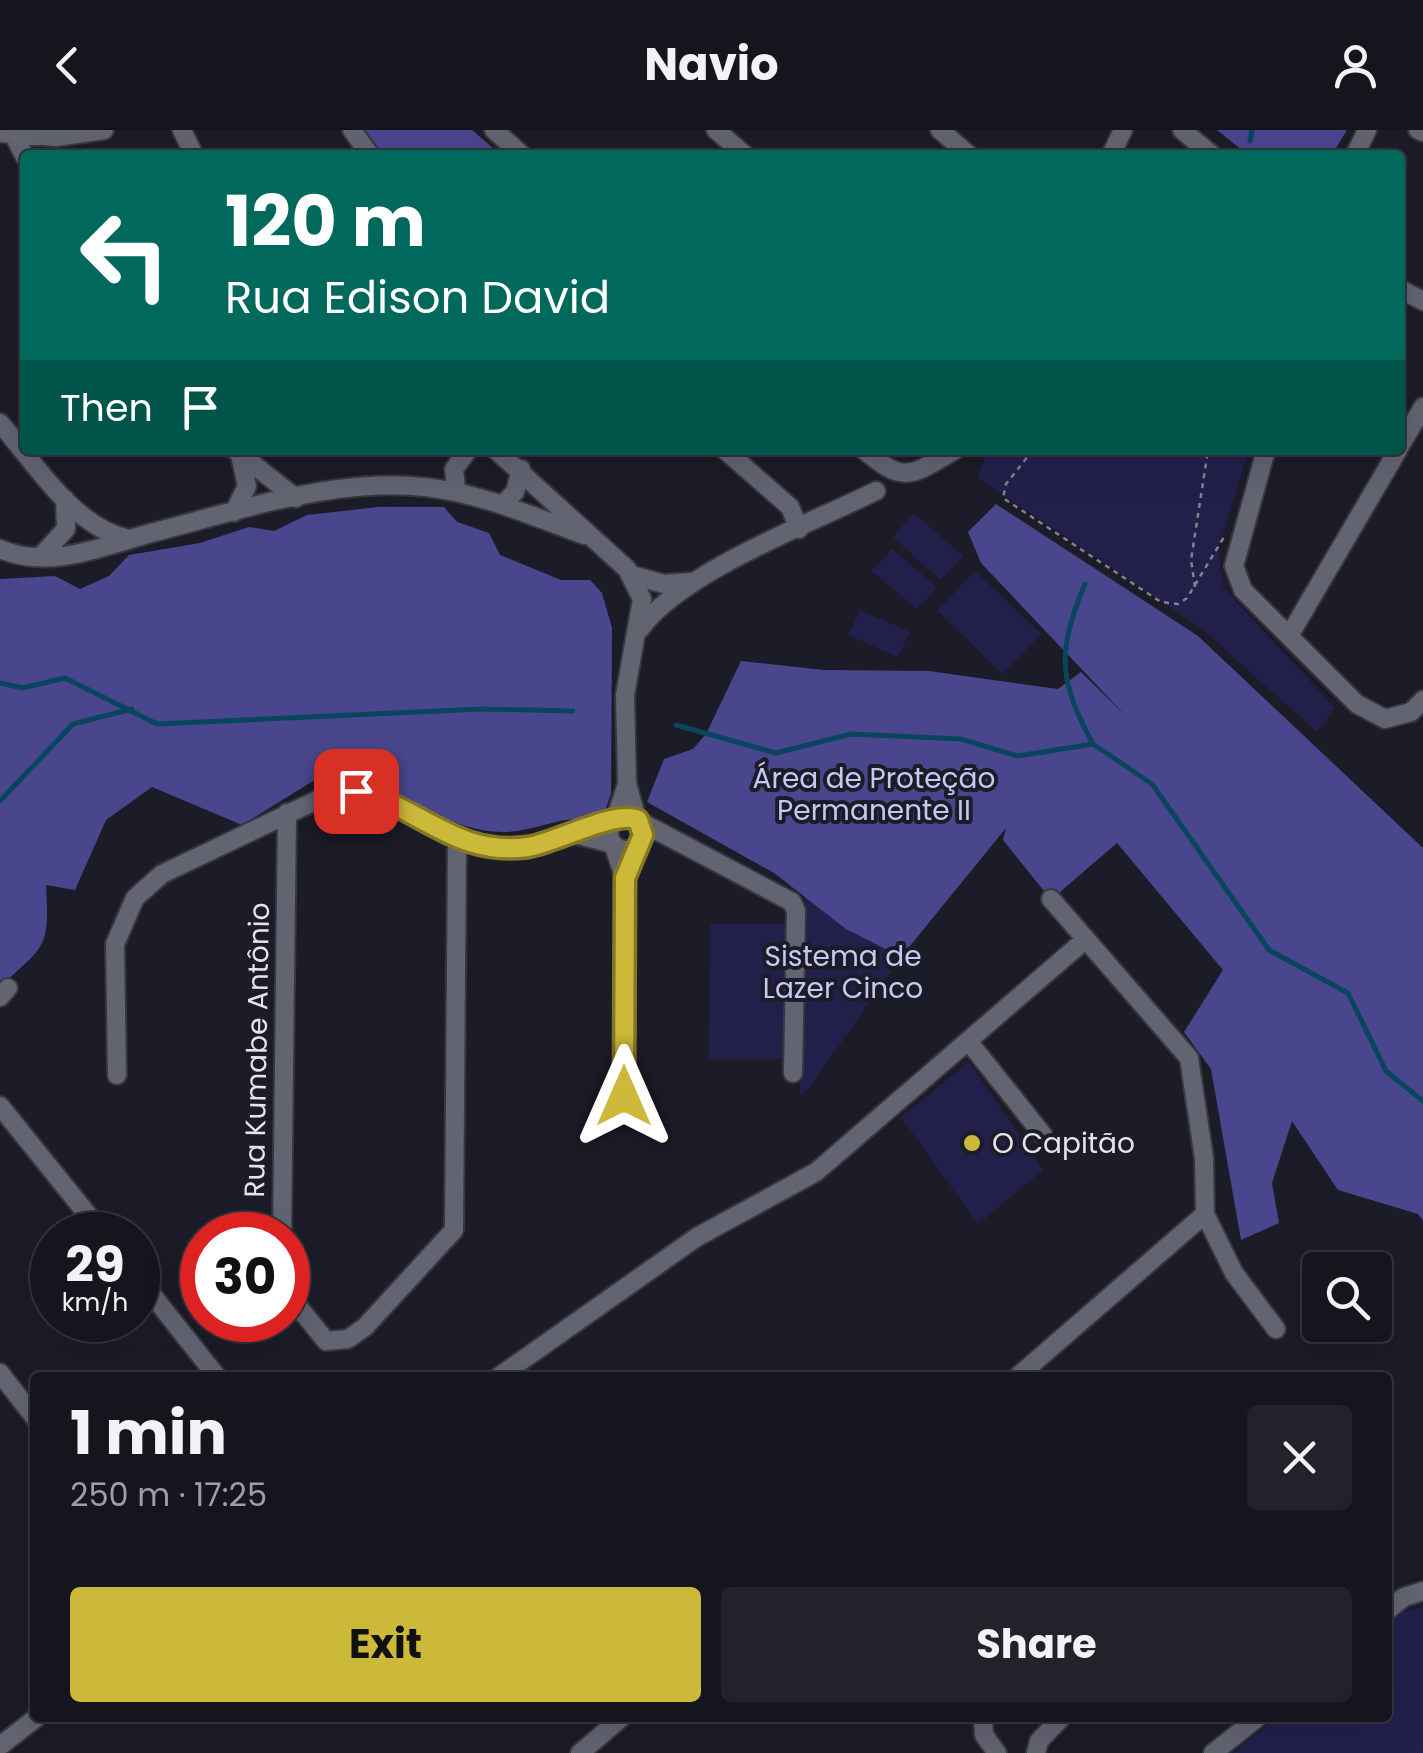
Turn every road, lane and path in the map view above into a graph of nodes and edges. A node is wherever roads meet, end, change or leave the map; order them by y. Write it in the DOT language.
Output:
graph roads {
  1 [pos="104,130"];
  2 [pos="494,130"];
  3 [pos="716,130"];
  4 [pos="940,130"];
  5 [pos="1182,130"];
  6 [pos="7,132"];
  7 [pos="516,150"];
  8 [pos="739,150"];
  9 [pos="963,150"];
  10 [pos="1206,150"];
  11 [pos="1423,407"];
  12 [pos="0,422"];
  13 [pos="1405,438"];
  14 [pos="20,445"];
  15 [pos="28,455"];
  16 [pos="238,455"];
  17 [pos="241,455"];
  18 [pos="464,455"];
  19 [pos="502,455"];
  20 [pos="731,455"];
  21 [pos="870,455"];
  22 [pos="946,455"];
  23 [pos="1029,455"];
  24 [pos="1207,455"];
  25 [pos="1265,455"];
  26 [pos="1395,455"];
  27 [pos="521,470"];
  28 [pos="456,488"];
  29 [pos="876,490"];
  30 [pos="63,495"];
  31 [pos="296,498"];
  32 [pos="503,504"];
  33 [pos="234,512"];
  34 [pos="800,528"];
  35 [pos="1226,535"];
  36 [pos="590,537"];
  37 [pos="130,538"];
  38 [pos="0,549"];
  39 [pos="40,557"];
  40 [pos="632,575"];
  41 [pos="700,579"];
  42 [pos="1196,589"];
  43 [pos="642,599"];
  44 [pos="660,608"];
  45 [pos="1289,636"];
  46 [pos="635,638"];
  47 [pos="1423,700"];
  48 [pos="627,783"];
  49 [pos="287,813"];
  50 [pos="615,820"];
  51 [pos="638,820"];
  52 [pos="574,834"];
  53 [pos="245,837"];
  54 [pos="457,841"];
  55 [pos="677,841"];
  56 [pos="612,844"];
  57 [pos="639,845"];
  58 [pos="287,866"];
  59 [pos="625,878"];
  60 [pos="1051,899"];
  61 [pos="1086,939"];
  62 [pos="969,1042"];
  63 [pos="794,1074"];
  64 [pos="117,1076"];
  65 [pos="624,1096"];
  66 [pos="0,1106"];
  67 [pos="1043,1135"];
  68 [pos="85,1212"];
  69 [pos="282,1212"];
  70 [pos="1205,1214"];
  71 [pos="160,1305"];
  72 [pos="310,1323"];
  73 [pos="1276,1329"];
  74 [pos="213,1372"];
  75 [pos="506,1372"];
  76 [pos="1023,1372"];
  77 [pos="0,1373"];
  78 [pos="30,1412"];
  79 [pos="1423,1591"];
  80 [pos="1392,1607"];
  81 [pos="31,1722"];
  82 [pos="616,1722"];
  83 [pos="983,1722"];
  84 [pos="1057,1722"];
  85 [pos="1252,1722"];
  86 [pos="0,1746"];
  87 [pos="580,1753"];
  88 [pos="997,1753"];
  89 [pos="1036,1753"];
  90 [pos="1214,1753"];
  1 -- 6 [label="street"];
  2 -- 7 [label="street"];
  3 -- 8 [label="street"];
  4 -- 9 [label="street"];
  5 -- 10 [label="street"];
  11 -- 13 [label="street"];
  12 -- 14 [label="street"];
  15 -- 30 [label="street"];
  16 -- 33 [label="street"];
  17 -- 31 [label="street"];
  18 -- 28 [label="street"];
  19 -- 27 [label="street"];
  20 -- 34 [label="street"];
  21 -- 22 [label="street"];
  23 -- 42 [label="path"];
  24 -- 42 [label="path"];
  25 -- 45 [label="street"];
  26 -- 45 [label="street"];
  27 -- 32 [label="street"];
  27 -- 36 [label="street"];
  28 -- 31 [label="street"];
  28 -- 32 [label="street"];
  29 -- 34 [label="street"];
  30 -- 37 [label="street"];
  30 -- 39 [label="street"];
  31 -- 33 [label="street"];
  32 -- 36 [label="street"];
  33 -- 37 [label="street"];
  34 -- 41 [label="street"];
  35 -- 42 [label="path"];
  36 -- 40 [label="street"];
  37 -- 39 [label="street"];
  38 -- 39 [label="street"];
  40 -- 41 [label="street"];
  40 -- 43 [label="street"];
  41 -- 44 [label="street"];
  43 -- 44 [label="street"];
  43 -- 46 [label="street"];
  44 -- 46 [label="street"];
  45 -- 47 [label="street"];
  46 -- 48 [label="street"];
  48 -- 50 [label="street"];
  48 -- 51 [label="street"];
  49 -- 53 [label="street"];
  49 -- 54 [label="street"];
  49 -- 58 [label="street, Rua Kumabe Antônio"];
  50 -- 51 [label="street"];
  50 -- 52 [label="street"];
  50 -- 56 [label="street"];
  51 -- 55 [label="street"];
  51 -- 57 [label="street"];
  52 -- 54 [label="street"];
  52 -- 56 [label="street"];
  53 -- 58 [label="street, Rua Kumabe Antônio"];
  53 -- 64 [label="street"];
  54 -- 72 [label="street"];
  55 -- 57 [label="street"];
  55 -- 63 [label="street"];
  56 -- 57 [label="street"];
  56 -- 59 [label="street"];
  57 -- 59 [label="street"];
  58 -- 69 [label="street, Rua Kumabe Antônio"];
  59 -- 65 [label="street"];
  60 -- 61 [label="street"];
  61 -- 62 [label="street"];
  61 -- 70 [label="street"];
  62 -- 67 [label="street"];
  62 -- 75 [label="street"];
  66 -- 68 [label="street"];
  70 -- 73 [label="street"];
  70 -- 76 [label="street"];
  71 -- 74 [label="street"];
  77 -- 78 [label="street"];
  79 -- 80 [label="street"];
  81 -- 86 [label="street"];
  82 -- 87 [label="street"];
  83 -- 88 [label="street"];
  84 -- 89 [label="street"];
  85 -- 90 [label="street"];
}
